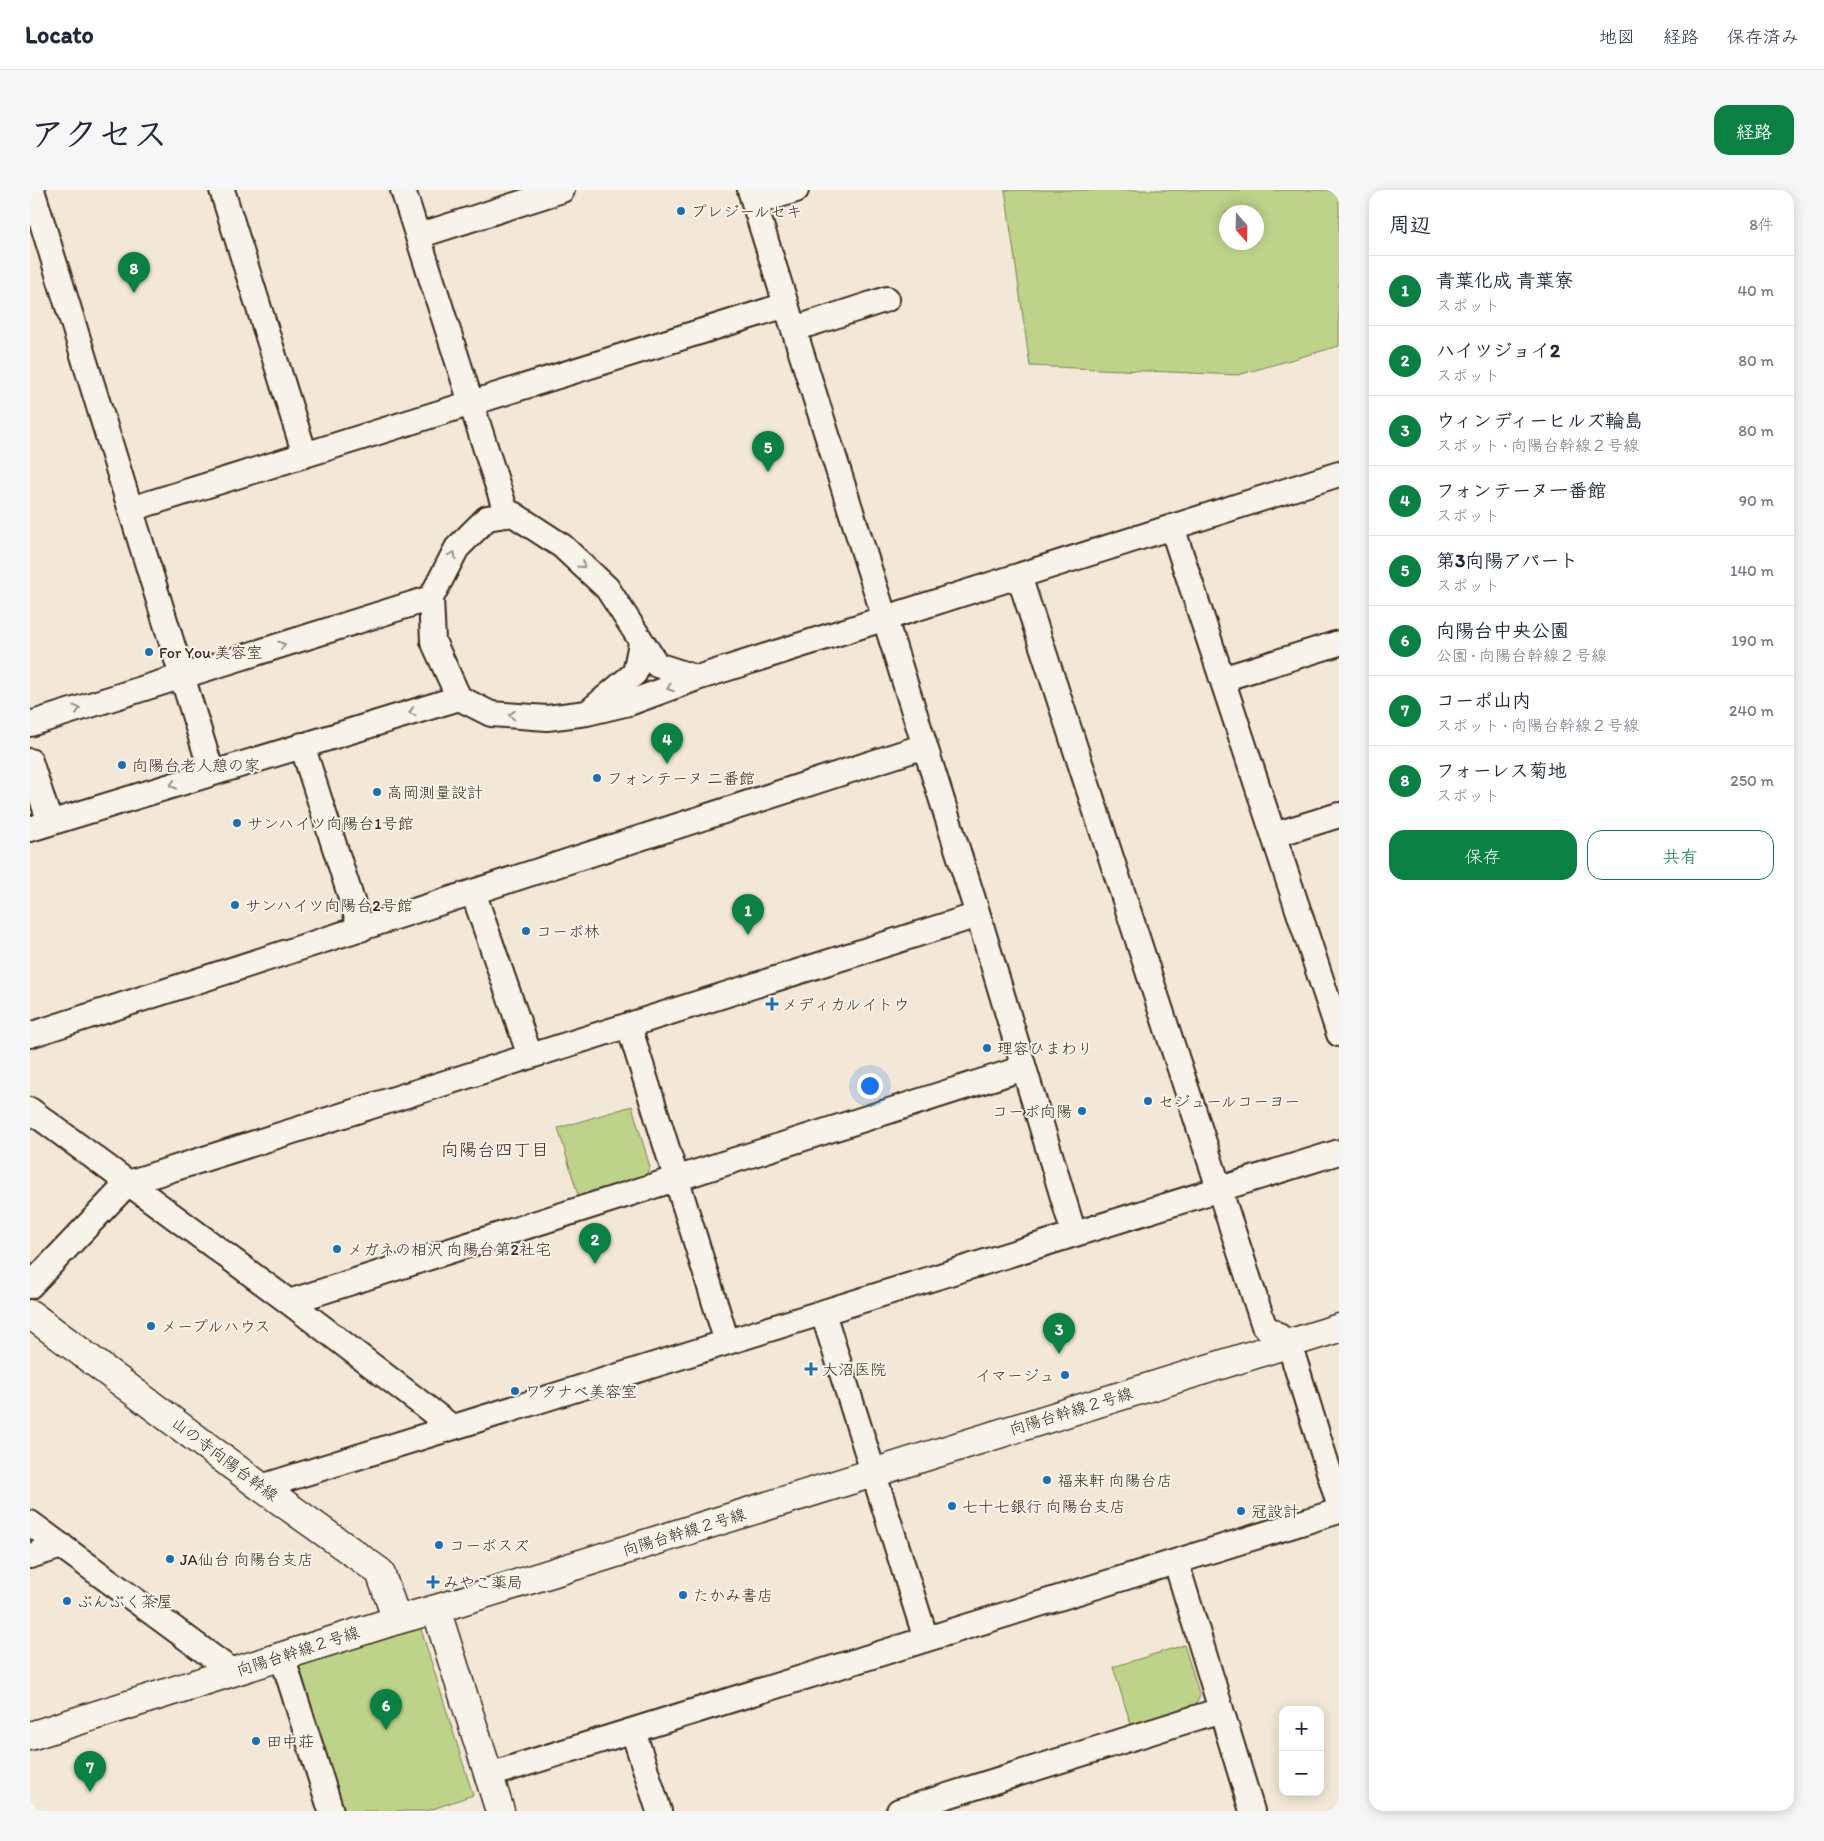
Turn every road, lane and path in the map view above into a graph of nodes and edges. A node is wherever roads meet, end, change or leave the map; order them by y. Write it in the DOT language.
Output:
graph roads {
  1 [pos="222,190"];
  2 [pos="403,190"];
  3 [pos="562,190"];
  4 [pos="796,190"];
  5 [pos="32,191"];
  6 [pos="752,196"];
  7 [pos="418,236"];
  8 [pos="887,299"];
  9 [pos="786,305"];
  10 [pos="794,329"];
  11 [pos="471,403"];
  12 [pos="305,455"];
  13 [pos="1339,474"];
  14 [pos="131,509"];
  15 [pos="507,515"];
  16 [pos="1172,527"];
  17 [pos="1019,576"];
  18 [pos="431,598"];
  19 [pos="885,618"];
  20 [pos="641,643"];
  21 [pos="1339,643"];
  22 [pos="182,676"];
  23 [pos="697,678"];
  24 [pos="1222,679"];
  25 [pos="459,698"];
  26 [pos="588,713"];
  27 [pos="30,724"];
  28 [pos="302,746"];
  29 [pos="925,746"];
  30 [pos="30,761"];
  31 [pos="212,773"];
  32 [pos="1339,814"];
  33 [pos="40,826"];
  34 [pos="1274,835"];
  35 [pos="473,892"];
  36 [pos="978,915"];
  37 [pos="361,929"];
  38 [pos="1331,984"];
  39 [pos="629,1026"];
  40 [pos="1339,1034"];
  41 [pos="30,1036"];
  42 [pos="530,1056"];
  43 [pos="1024,1068"];
  44 [pos="30,1110"];
  45 [pos="1339,1152"];
  46 [pos="676,1179"];
  47 [pos="128,1183"];
  48 [pos="1219,1189"];
  49 [pos="1074,1234"];
  50 [pos="30,1286"];
  51 [pos="289,1302"];
  52 [pos="823,1313"];
  53 [pos="30,1314"];
  54 [pos="1339,1328"];
  55 [pos="727,1342"];
  56 [pos="1289,1343"];
  57 [pos="452,1427"];
  58 [pos="873,1473"];
  59 [pos="261,1487"];
  60 [pos="1339,1504"];
  61 [pos="1339,1512"];
  62 [pos="30,1523"];
  63 [pos="62,1546"];
  64 [pos="30,1556"];
  65 [pos="1176,1562"];
  66 [pos="436,1610"];
  67 [pos="397,1620"];
  68 [pos="926,1640"];
  69 [pos="282,1656"];
  70 [pos="233,1672"];
  71 [pos="1221,1710"];
  72 [pos="632,1730"];
  73 [pos="30,1736"];
  74 [pos="489,1775"];
  75 [pos="331,1811"];
  76 [pos="500,1811"];
  77 [pos="659,1811"];
  78 [pos="899,1811"];
  79 [pos="1252,1811"];
  1 -- 12 [label="street"];
  2 -- 7 [label="street"];
  3 -- 7 [label="street"];
  4 -- 6 [label="street"];
  5 -- 14 [label="street"];
  6 -- 9 [label="street"];
  7 -- 11 [label="street"];
  8 -- 10 [label="street"];
  9 -- 10 [label="street"];
  9 -- 11 [label="street"];
  10 -- 19 [label="street"];
  11 -- 12 [label="street"];
  11 -- 15 [label="street"];
  12 -- 14 [label="street"];
  13 -- 16 [label="street"];
  14 -- 22 [label="street"];
  18 -- 15 [label="street, one-way"];
  15 -- 20 [label="street, one-way"];
  16 -- 17 [label="street"];
  16 -- 24 [label="street"];
  17 -- 19 [label="street"];
  17 -- 48 [label="street"];
  22 -- 18 [label="street, one-way"];
  18 -- 25 [label="street"];
  19 -- 23 [label="street"];
  19 -- 29 [label="street"];
  20 -- 23 [label="street"];
  20 -- 26 [label="street"];
  21 -- 24 [label="street"];
  27 -- 22 [label="street, one-way"];
  22 -- 31 [label="street"];
  23 -- 26 [label="street, one-way"];
  24 -- 34 [label="street"];
  26 -- 25 [label="street, one-way"];
  25 -- 28 [label="street, one-way"];
  28 -- 31 [label="street"];
  28 -- 37 [label="street"];
  29 -- 35 [label="street"];
  29 -- 36 [label="street"];
  30 -- 33 [label="street"];
  31 -- 33 [label="street, one-way"];
  32 -- 34 [label="street"];
  34 -- 38 [label="street"];
  35 -- 37 [label="street"];
  35 -- 42 [label="street"];
  36 -- 39 [label="street"];
  36 -- 43 [label="street"];
  37 -- 41 [label="street"];
  38 -- 40 [label="street"];
  39 -- 42 [label="street"];
  39 -- 46 [label="street"];
  42 -- 47 [label="street"];
  43 -- 46 [label="street"];
  43 -- 49 [label="street"];
  44 -- 47 [label="street"];
  45 -- 48 [label="street"];
  46 -- 51 [label="street"];
  46 -- 55 [label="street"];
  47 -- 50 [label="street"];
  47 -- 51 [label="street"];
  48 -- 49 [label="street"];
  48 -- 56 [label="street"];
  49 -- 52 [label="street"];
  51 -- 57 [label="street"];
  52 -- 55 [label="street"];
  52 -- 58 [label="street"];
  53 -- 59 [label="street, 山の寺向陽台幹線"];
  54 -- 56 [label="street, 向陽台幹線２号線"];
  55 -- 57 [label="street"];
  56 -- 58 [label="street, 向陽台幹線２号線"];
  56 -- 60 [label="street"];
  57 -- 59 [label="street"];
  58 -- 66 [label="street, 向陽台幹線２号線"];
  58 -- 68 [label="street"];
  59 -- 67 [label="street, 山の寺向陽台幹線"];
  61 -- 65 [label="street"];
  62 -- 63 [label="street"];
  63 -- 64 [label="street"];
  63 -- 70 [label="street"];
  65 -- 68 [label="street"];
  65 -- 71 [label="street"];
  66 -- 67 [label="street, 向陽台幹線２号線"];
  66 -- 74 [label="street"];
  67 -- 69 [label="street, 向陽台幹線２号線"];
  68 -- 72 [label="street"];
  69 -- 70 [label="street, 向陽台幹線２号線"];
  69 -- 75 [label="street"];
  70 -- 73 [label="street, 向陽台幹線２号線"];
  71 -- 78 [label="street"];
  71 -- 79 [label="street"];
  72 -- 74 [label="street"];
  72 -- 77 [label="street"];
  74 -- 76 [label="street"];
}
